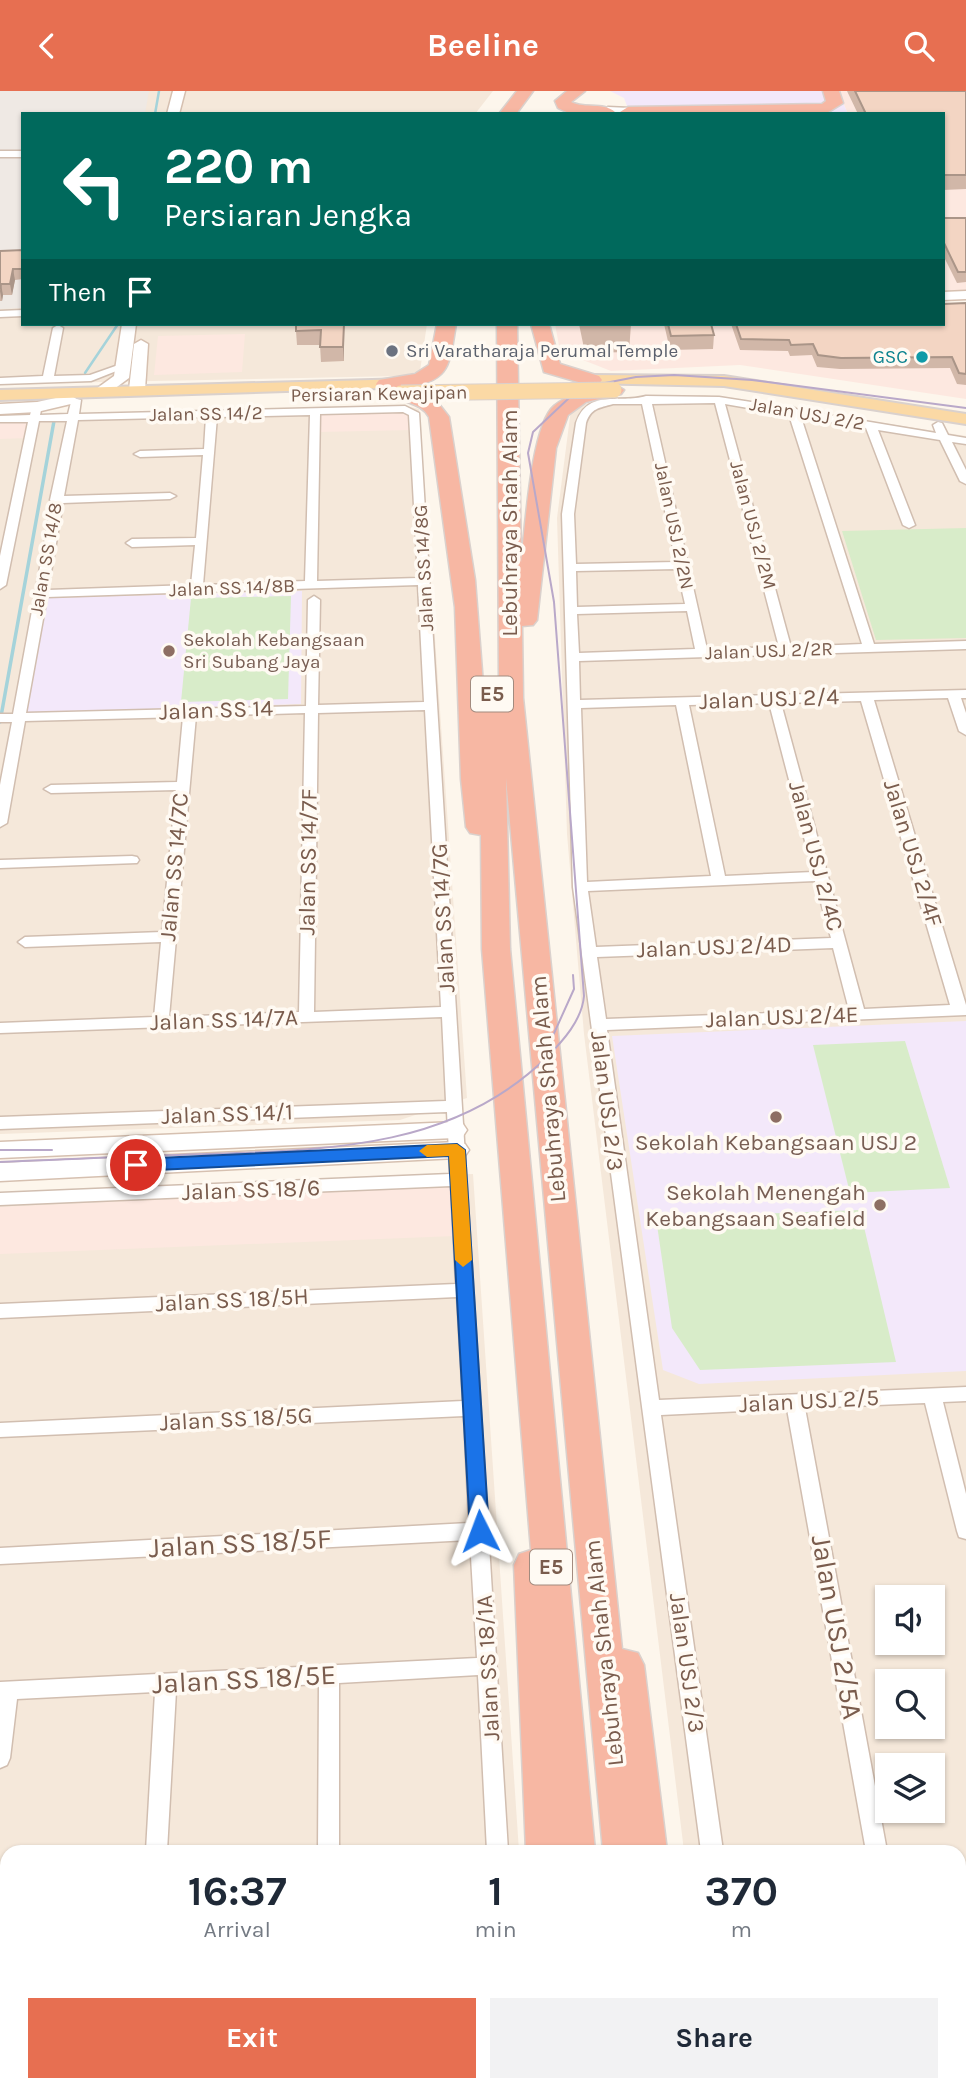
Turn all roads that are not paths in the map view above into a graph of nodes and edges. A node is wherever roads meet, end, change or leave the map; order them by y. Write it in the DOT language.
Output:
graph roads {
  1 [pos="168,91"];
  2 [pos="179,91"];
  3 [pos="525,91"];
  4 [pos="543,91"];
  5 [pos="577,91"];
  6 [pos="831,91"];
  7 [pos="170,112"];
  8 [pos="509,112"];
  9 [pos="528,112"];
  10 [pos="597,112"];
  11 [pos="610,112"];
  12 [pos="626,112"];
  13 [pos="677,112"];
  14 [pos="0,154"];
  15 [pos="21,154"];
  16 [pos="966,295"];
  17 [pos="945,296"];
  18 [pos="966,304"];
  19 [pos="945,305"];
  20 [pos="21,313"];
  21 [pos="0,314"];
  22 [pos="129,326"];
  23 [pos="143,326"];
  24 [pos="446,326"];
  25 [pos="488,326"];
  26 [pos="507,326"];
  27 [pos="540,326"];
  28 [pos="58,328"];
  29 [pos="124,366"];
  30 [pos="48,380"];
  31 [pos="592,380"];
  32 [pos="137,390"];
  33 [pos="614,390"];
  34 [pos="100,392"];
  35 [pos="402,393"];
  36 [pos="1,396"];
  37 [pos="646,399"];
  38 [pos="719,400"];
  39 [pos="73,406"];
  40 [pos="793,410"];
  41 [pos="314,411"];
  42 [pos="36,413"];
  43 [pos="212,414"];
  44 [pos="0,419"];
  45 [pos="966,419"];
  46 [pos="871,426"];
  47 [pos="966,429"];
  48 [pos="943,431"];
  49 [pos="966,441"];
  50 [pos="209,452"];
  51 [pos="141,454"];
  52 [pos="966,481"];
  53 [pos="170,496"];
  54 [pos="56,500"];
  55 [pos="909,525"];
  56 [pos="201,541"];
  57 [pos="132,543"];
  58 [pos="683,565"];
  59 [pos="568,568"];
  60 [pos="425,581"];
  61 [pos="0,585"];
  62 [pos="311,585"];
  63 [pos="197,589"];
  64 [pos="40,594"];
  65 [pos="314,600"];
  66 [pos="692,607"];
  67 [pos="570,611"];
  68 [pos="966,645"];
  69 [pos="870,648"];
  70 [pos="786,651"];
  71 [pos="702,653"];
  72 [pos="571,657"];
  73 [pos="959,694"];
  74 [pos="866,696"];
  75 [pos="511,698"];
  76 [pos="774,699"];
  77 [pos="682,701"];
  78 [pos="573,704"];
  79 [pos="431,706"];
  80 [pos="310,708"];
  81 [pos="190,711"];
  82 [pos="8,718"];
  83 [pos="966,731"];
  84 [pos="181,786"];
  85 [pos="51,789"];
  86 [pos="0,823"];
  87 [pos="132,860"];
  88 [pos="0,864"];
  89 [pos="821,876"];
  90 [pos="719,881"];
  91 [pos="580,887"];
  92 [pos="168,937"];
  93 [pos="24,942"];
  94 [pos="839,943"];
  95 [pos="496,949"];
  96 [pos="588,951"];
  97 [pos="963,1010"];
  98 [pos="448,1012"];
  99 [pos="858,1014"];
  100 [pos="306,1017"];
  101 [pos="161,1023"];
  102 [pos="597,1025"];
  103 [pos="0,1028"];
  104 [pos="454,1106"];
  105 [pos="0,1123"];
  106 [pos="456,1140"];
  107 [pos="429,1142"];
  108 [pos="0,1150"];
  109 [pos="0,1171"];
  110 [pos="460,1180"];
  111 [pos="0,1199"];
  112 [pos="526,1282"];
  113 [pos="568,1284"];
  114 [pos="465,1290"];
  115 [pos="0,1311"];
  116 [pos="966,1394"];
  117 [pos="932,1396"];
  118 [pos="796,1402"];
  119 [pos="472,1408"];
  120 [pos="653,1408"];
  121 [pos="0,1430"];
  122 [pos="480,1531"];
  123 [pos="966,1531"];
  124 [pos="0,1556"];
  125 [pos="488,1666"];
  126 [pos="329,1674"];
  127 [pos="166,1683"];
  128 [pos="4,1691"];
  129 [pos="0,1758"];
  130 [pos="157,1845"];
  131 [pos="329,1845"];
  132 [pos="498,1845"];
  133 [pos="546,1845"];
  134 [pos="574,1845"];
  135 [pos="622,1845"];
  136 [pos="646,1845"];
  137 [pos="711,1845"];
  138 [pos="876,1845"];
  1 -- 7 [label="main road"];
  2 -- 7 [label="main road"];
  2 -- 7 [label="main road"];
  3 -- 8 [label="highway"];
  4 -- 9 [label="highway"];
  5 -- 10 [label="highway"];
  6 -- 13 [label="highway"];
  11 -- 12 [label="street"];
  14 -- 15 [label="street"];
  16 -- 17 [label="main road"];
  18 -- 19 [label="street"];
  20 -- 21 [label="street"];
  22 -- 29 [label="main road"];
  23 -- 32 [label="main road"];
  24 -- 35 [label="highway"];
  25 -- 95 [label="highway, Lebuhraya Shah Alam / E5"];
  26 -- 75 [label="highway, Lebuhraya Shah Alam / E5"];
  27 -- 31 [label="highway"];
  28 -- 30 [label="street"];
  29 -- 30 [label="street"];
  29 -- 34 [label="main road"];
  30 -- 36 [label="street"];
  31 -- 35 [label="main road, Persiaran Kewajipan"];
  31 -- 45 [label="main road, Persiaran Kewajipan"];
  32 -- 34 [label="main road, Persiaran Kewajipan"];
  32 -- 35 [label="main road, Persiaran Kewajipan"];
  33 -- 35 [label="main road, Persiaran Kewajipan, bridge"];
  33 -- 48 [label="main road, Persiaran Kewajipan"];
  33 -- 75 [label="highway"];
  34 -- 36 [label="main road, Persiaran Kewajipan"];
  35 -- 39 [label="main road, Persiaran Kewajipan"];
  35 -- 41 [label="street, Jalan SS 14/2"];
  35 -- 60 [label="street, Jalan SS 14/8G"];
  35 -- 95 [label="highway"];
  36 -- 39 [label="main road"];
  36 -- 42 [label="main road, Persiaran Kewajipan"];
  37 -- 38 [label="street, Jalan USJ 2/2"];
  37 -- 58 [label="street, Jalan USJ 2/2N"];
  37 -- 59 [label="street, Jalan USJ 2/3"];
  38 -- 40 [label="street, Jalan USJ 2/2"];
  38 -- 70 [label="street, Jalan USJ 2/2M"];
  39 -- 42 [label="main road, Persiaran Kewajipan"];
  39 -- 43 [label="street, Jalan SS 14/2"];
  39 -- 54 [label="street, Jalan SS 14/8"];
  40 -- 46 [label="street, Jalan USJ 2/2"];
  40 -- 69 [label="street"];
  41 -- 43 [label="street, Jalan SS 14/2"];
  41 -- 62 [label="street"];
  42 -- 44 [label="street"];
  42 -- 61 [label="street"];
  43 -- 50 [label="street"];
  46 -- 48 [label="street, Jalan USJ 2/2"];
  46 -- 55 [label="street"];
  47 -- 48 [label="main road, Persiaran Kewajipan"];
  48 -- 49 [label="street, Jalan USJ 2/2"];
  48 -- 52 [label="street"];
  50 -- 51 [label="street"];
  50 -- 56 [label="street"];
  53 -- 54 [label="street"];
  54 -- 64 [label="street, Jalan SS 14/8"];
  56 -- 57 [label="street"];
  56 -- 63 [label="street"];
  58 -- 59 [label="street"];
  58 -- 66 [label="street, Jalan USJ 2/2N"];
  59 -- 67 [label="street, Jalan USJ 2/3"];
  60 -- 62 [label="street, Jalan SS 14/8B"];
  60 -- 79 [label="street, Jalan SS 14/8G"];
  62 -- 63 [label="street, Jalan SS 14/8B"];
  63 -- 64 [label="street, Jalan SS 14/8B"];
  64 -- 82 [label="street, Jalan SS 14/8"];
  65 -- 80 [label="street, Jalan SS 14/7F"];
  66 -- 67 [label="street"];
  66 -- 71 [label="street, Jalan USJ 2/2N"];
  67 -- 72 [label="street, Jalan USJ 2/3"];
  68 -- 69 [label="street, Jalan USJ 2/2R"];
  69 -- 70 [label="street, Jalan USJ 2/2R"];
  70 -- 71 [label="street, Jalan USJ 2/2R"];
  71 -- 72 [label="street, Jalan USJ 2/2R"];
  72 -- 78 [label="street, Jalan USJ 2/3"];
  73 -- 74 [label="street, Jalan USJ 2/4"];
  73 -- 83 [label="street"];
  74 -- 76 [label="street, Jalan USJ 2/4"];
  74 -- 97 [label="street, Jalan USJ 2/4F"];
  75 -- 113 [label="highway, Lebuhraya Shah Alam / E5"];
  76 -- 77 [label="street, Jalan USJ 2/4"];
  76 -- 89 [label="street, Jalan USJ 2/4C"];
  77 -- 78 [label="street, Jalan USJ 2/4"];
  77 -- 90 [label="street"];
  78 -- 91 [label="street, Jalan USJ 2/3"];
  79 -- 80 [label="street, Jalan SS 14"];
  79 -- 98 [label="street, Jalan SS 14/7G"];
  80 -- 81 [label="street, Jalan SS 14"];
  80 -- 100 [label="street, Jalan SS 14/7F"];
  81 -- 82 [label="street, Jalan SS 14"];
  81 -- 84 [label="street, Jalan SS 14/7C"];
  82 -- 86 [label="street, Jalan SS 14/8"];
  84 -- 85 [label="street"];
  84 -- 92 [label="street, Jalan SS 14/7C"];
  87 -- 88 [label="street"];
  89 -- 90 [label="street"];
  89 -- 94 [label="street, Jalan USJ 2/4C"];
  90 -- 91 [label="street"];
  91 -- 96 [label="street, Jalan USJ 2/3"];
  92 -- 93 [label="street"];
  92 -- 101 [label="street, Jalan SS 14/7C"];
  94 -- 96 [label="street, Jalan USJ 2/4D"];
  94 -- 99 [label="street, Jalan USJ 2/4C"];
  95 -- 112 [label="highway, Lebuhraya Shah Alam / E5"];
  96 -- 102 [label="street, Jalan USJ 2/3"];
  97 -- 99 [label="street, Jalan USJ 2/4E"];
  98 -- 100 [label="street, Jalan SS 14/7A"];
  98 -- 104 [label="street, Jalan SS 14/7G"];
  99 -- 102 [label="street, Jalan USJ 2/4E"];
  100 -- 101 [label="street, Jalan SS 14/7A"];
  101 -- 103 [label="street, Jalan SS 14/7A"];
  102 -- 120 [label="street, Jalan USJ 2/3"];
  104 -- 105 [label="street, Jalan SS 14/1"];
  104 -- 106 [label="street, Jalan SS 14/7G"];
  106 -- 107 [label="main road"];
  106 -- 110 [label="street, Jalan SS 18/1A"];
  107 -- 108 [label="main road"];
  107 -- 109 [label="main road"];
  110 -- 111 [label="street, Jalan SS 18/6"];
  110 -- 114 [label="street, Jalan SS 18/1A"];
  112 -- 133 [label="highway"];
  112 -- 134 [label="highway, Lebuhraya Shah Alam / E5"];
  113 -- 135 [label="highway, Lebuhraya Shah Alam / E5"];
  113 -- 136 [label="highway"];
  114 -- 115 [label="street, Jalan SS 18/5H"];
  114 -- 119 [label="street, Jalan SS 18/1A"];
  116 -- 117 [label="street, Jalan USJ 2/5"];
  117 -- 118 [label="street, Jalan USJ 2/5"];
  117 -- 123 [label="street"];
  118 -- 120 [label="street, Jalan USJ 2/5"];
  118 -- 138 [label="street, Jalan USJ 2/5A"];
  119 -- 121 [label="street, Jalan SS 18/5G"];
  119 -- 122 [label="street, Jalan SS 18/1A"];
  120 -- 137 [label="street, Jalan USJ 2/3"];
  122 -- 124 [label="street, Jalan SS 18/5F"];
  122 -- 125 [label="street, Jalan SS 18/1A"];
  125 -- 126 [label="street, Jalan SS 18/5E"];
  125 -- 132 [label="street, Jalan SS 18/1A"];
  126 -- 127 [label="street, Jalan SS 18/5E"];
  126 -- 131 [label="street"];
  127 -- 128 [label="street, Jalan SS 18/5E"];
  127 -- 130 [label="street"];
  128 -- 129 [label="street"];
}
